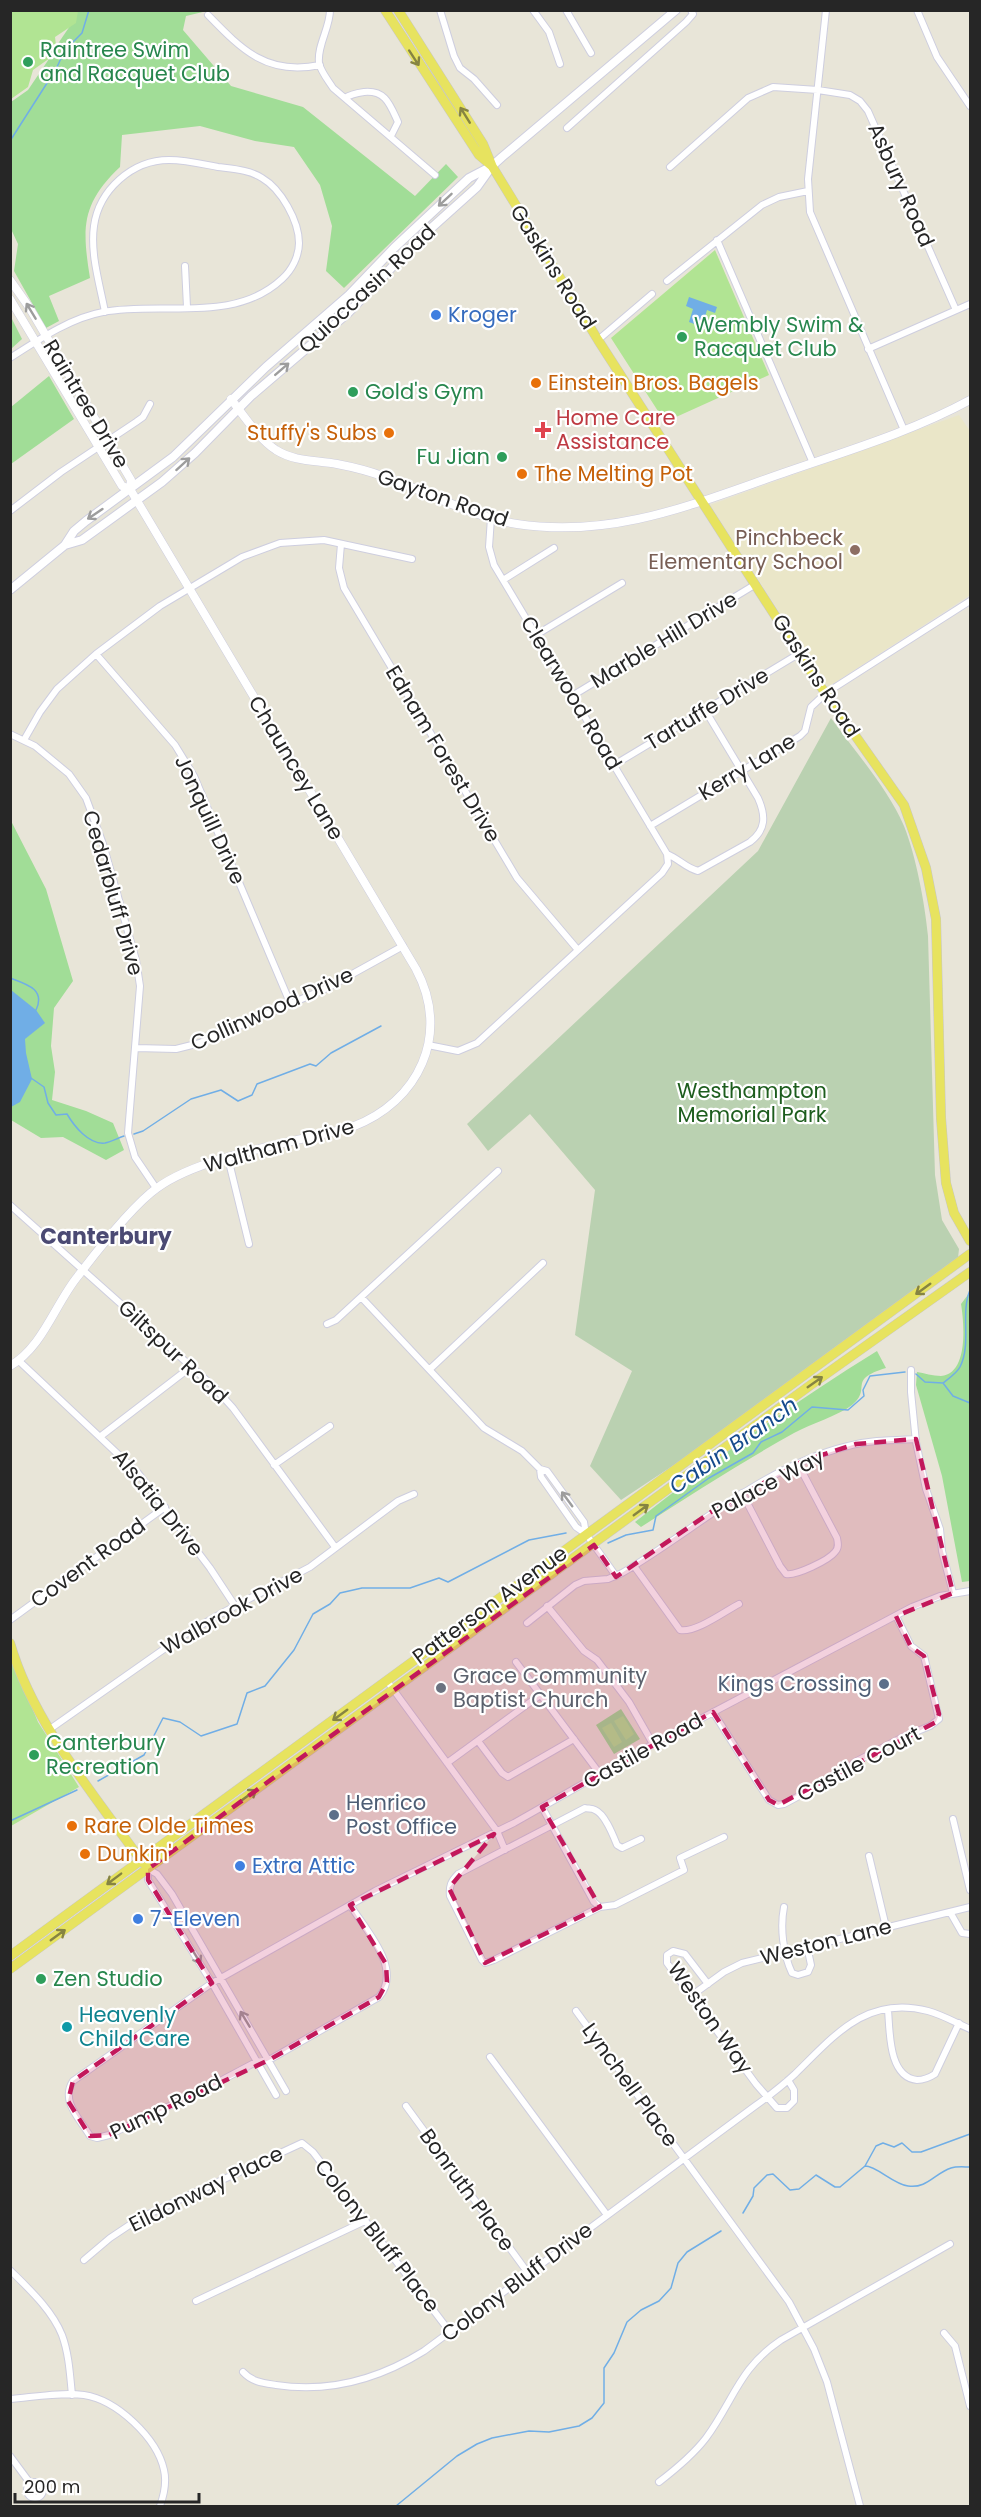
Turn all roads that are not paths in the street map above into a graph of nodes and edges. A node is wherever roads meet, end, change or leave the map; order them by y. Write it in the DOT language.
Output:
graph roads {
  1 [pos="330,10"];
  2 [pos="385,10"];
  3 [pos="440,10"];
  4 [pos="533,10"];
  5 [pos="566,10"];
  6 [pos="676,10"];
  7 [pos="691,10"];
  8 [pos="826,10"];
  9 [pos="917,10"];
  10 [pos="402,12"];
  11 [pos="208,15"];
  12 [pos="591,53"];
  13 [pos="560,64"];
  14 [pos="320,65"];
  15 [pos="818,90"];
  16 [pos="345,98"];
  17 [pos="497,105"];
  18 [pos="970,106"];
  19 [pos="567,128"];
  20 [pos="392,136"];
  21 [pos="492,166"];
  22 [pos="670,167"];
  23 [pos="435,174"];
  24 [pos="808,191"];
  25 [pos="717,240"];
  26 [pos="185,266"];
  27 [pos="10,280"];
  28 [pos="667,281"];
  29 [pos="652,294"];
  30 [pos="10,299"];
  31 [pos="970,304"];
  32 [pos="187,307"];
  33 [pos="956,310"];
  34 [pos="105,312"];
  35 [pos="46,336"];
  36 [pos="598,340"];
  37 [pos="36,342"];
  38 [pos="868,349"];
  39 [pos="10,358"];
  40 [pos="231,399"];
  41 [pos="970,400"];
  42 [pos="150,404"];
  43 [pos="239,409"];
  44 [pos="904,430"];
  45 [pos="108,441"];
  46 [pos="99,447"];
  47 [pos="813,463"];
  48 [pos="130,489"];
  49 [pos="136,500"];
  50 [pos="702,500"];
  51 [pos="10,512"];
  52 [pos="491,518"];
  53 [pos="341,544"];
  54 [pos="65,545"];
  55 [pos="554,548"];
  56 [pos="412,560"];
  57 [pos="503,580"];
  58 [pos="622,583"];
  59 [pos="756,584"];
  60 [pos="189,588"];
  61 [pos="10,590"];
  62 [pos="970,601"];
  63 [pos="536,635"];
  64 [pos="800,653"];
  65 [pos="96,654"];
  66 [pos="826,693"];
  67 [pos="572,696"];
  68 [pos="705,710"];
  69 [pos="10,734"];
  70 [pos="24,740"];
  71 [pos="615,765"];
  72 [pos="741,771"];
  73 [pos="651,826"];
  74 [pos="667,854"];
  75 [pos="403,946"];
  76 [pos="578,950"];
  77 [pos="291,1005"];
  78 [pos="428,1045"];
  79 [pos="136,1048"];
  80 [pos="228,1158"];
  81 [pos="498,1171"];
  82 [pos="156,1188"];
  83 [pos="10,1205"];
  84 [pos="970,1241"];
  85 [pos="249,1244"];
  86 [pos="970,1254"];
  87 [pos="543,1263"];
  88 [pos="82,1269"];
  89 [pos="970,1272"];
  90 [pos="361,1297"];
  91 [pos="327,1324"];
  92 [pos="19,1360"];
  93 [pos="10,1366"];
  94 [pos="192,1366"];
  95 [pos="430,1369"];
  96 [pos="911,1370"];
  97 [pos="330,1426"];
  98 [pos="101,1436"];
  99 [pos="916,1439"];
  100 [pos="798,1464"];
  101 [pos="274,1465"];
  102 [pos="742,1493"];
  103 [pos="414,1494"];
  104 [pos="165,1507"];
  105 [pos="586,1534"];
  106 [pos="594,1545"];
  107 [pos="335,1547"];
  108 [pos="634,1566"];
  109 [pos="616,1576"];
  110 [pos="970,1590"];
  111 [pos="953,1593"];
  112 [pos="739,1604"];
  113 [pos="235,1606"];
  114 [pos="547,1606"];
  115 [pos="896,1616"];
  116 [pos="10,1620"];
  117 [pos="527,1623"];
  118 [pos="10,1642"];
  119 [pos="516,1662"];
  120 [pos="387,1680"];
  121 [pos="393,1689"];
  122 [pos="540,1695"];
  123 [pos="713,1712"];
  124 [pos="50,1730"];
  125 [pos="574,1739"];
  126 [pos="478,1741"];
  127 [pos="653,1744"];
  128 [pos="447,1763"];
  129 [pos="600,1774"];
  130 [pos="542,1807"];
  131 [pos="953,1819"];
  132 [pos="553,1826"];
  133 [pos="497,1831"];
  134 [pos="724,1837"];
  135 [pos="641,1839"];
  136 [pos="505,1850"];
  137 [pos="869,1856"];
  138 [pos="140,1859"];
  139 [pos="148,1869"];
  140 [pos="970,1890"];
  141 [pos="351,1905"];
  142 [pos="600,1907"];
  143 [pos="784,1907"];
  144 [pos="970,1907"];
  145 [pos="950,1912"];
  146 [pos="886,1927"];
  147 [pos="970,1934"];
  148 [pos="807,1946"];
  149 [pos="785,1952"];
  150 [pos="10,1956"];
  151 [pos="10,1969"];
  152 [pos="221,1979"];
  153 [pos="212,1983"];
  154 [pos="708,1984"];
  155 [pos="691,1996"];
  156 [pos="888,2010"];
  157 [pos="576,2011"];
  158 [pos="959,2023"];
  159 [pos="970,2028"];
  160 [pos="490,2057"];
  161 [pos="268,2060"];
  162 [pos="256,2062"];
  163 [pos="788,2080"];
  164 [pos="286,2091"];
  165 [pos="276,2096"];
  166 [pos="766,2097"];
  167 [pos="406,2106"];
  168 [pos="302,2143"];
  169 [pos="685,2158"];
  170 [pos="606,2215"];
  171 [pos="365,2221"];
  172 [pos="950,2244"];
  173 [pos="84,2260"];
  174 [pos="11,2270"];
  175 [pos="528,2273"];
  176 [pos="196,2301"];
  177 [pos="802,2328"];
  178 [pos="450,2332"];
  179 [pos="944,2333"];
  180 [pos="243,2372"];
  181 [pos="72,2395"];
  182 [pos="10,2399"];
  183 [pos="970,2406"];
  184 [pos="10,2456"];
  185 [pos="659,2482"];
  186 [pos="30,2483"];
  187 [pos="160,2506"];
  188 [pos="860,2506"];
  1 -- 14 [label="street"];
  2 -- 21 [label="main road, Gaskins Road, one-way"];
  3 -- 17 [label="street"];
  4 -- 13 [label="street"];
  5 -- 12 [label="street"];
  6 -- 21 [label="main road, Quioccasin Road"];
  7 -- 19 [label="street"];
  8 -- 15 [label="street"];
  9 -- 18 [label="street"];
  21 -- 10 [label="main road, Gaskins Road, one-way"];
  11 -- 14 [label="street"];
  14 -- 16 [label="street"];
  15 -- 22 [label="street, Asbury Road"];
  15 -- 24 [label="street"];
  15 -- 33 [label="street, Asbury Road"];
  16 -- 20 [label="street"];
  16 -- 20 [label="street"];
  20 -- 23 [label="street"];
  21 -- 36 [label="main road, Gaskins Road"];
  21 -- 40 [label="main road, Quioccasin Road, one-way"];
  43 -- 21 [label="main road, Quioccasin Road, one-way"];
  24 -- 25 [label="street"];
  24 -- 38 [label="street"];
  25 -- 28 [label="street"];
  25 -- 47 [label="street"];
  26 -- 32 [label="street"];
  35 -- 27 [label="street, Raintree Drive, one-way"];
  29 -- 36 [label="street"];
  30 -- 37 [label="street, Raintree Drive"];
  31 -- 33 [label="street"];
  32 -- 34 [label="street"];
  32 -- 34 [label="street"];
  33 -- 38 [label="street"];
  34 -- 35 [label="street"];
  35 -- 37 [label="street"];
  35 -- 45 [label="street, Raintree Drive"];
  36 -- 50 [label="main road, Gaskins Road"];
  37 -- 39 [label="street"];
  37 -- 46 [label="street, Raintree Drive"];
  38 -- 44 [label="street"];
  40 -- 43 [label="street, Gayton Road"];
  40 -- 48 [label="main road"];
  41 -- 44 [label="street, Gayton Road"];
  42 -- 45 [label="street"];
  49 -- 43 [label="main road, one-way"];
  43 -- 52 [label="street, Gayton Road"];
  44 -- 47 [label="street, Gayton Road"];
  45 -- 46 [label="street"];
  45 -- 48 [label="street, Raintree Drive"];
  46 -- 48 [label="street, Raintree Drive"];
  46 -- 51 [label="street"];
  47 -- 50 [label="street, Gayton Road"];
  48 -- 49 [label="street, Chauncey Lane"];
  48 -- 54 [label="main road, one-way"];
  49 -- 54 [label="main road"];
  49 -- 60 [label="street, Chauncey Lane"];
  50 -- 52 [label="street, Gayton Road"];
  50 -- 59 [label="main road, Gaskins Road"];
  52 -- 57 [label="street, Clearwood Road"];
  53 -- 56 [label="street"];
  53 -- 60 [label="street"];
  53 -- 76 [label="street, Ednam Forest Drive"];
  54 -- 61 [label="main road"];
  55 -- 57 [label="street"];
  57 -- 63 [label="street, Clearwood Road"];
  58 -- 63 [label="street"];
  59 -- 64 [label="main road, Gaskins Road"];
  59 -- 67 [label="street, Marble Hill Drive"];
  60 -- 65 [label="street"];
  60 -- 75 [label="street, Chauncey Lane"];
  62 -- 66 [label="street, Kerry Lane"];
  63 -- 67 [label="street, Clearwood Road"];
  64 -- 66 [label="main road, Gaskins Road"];
  64 -- 68 [label="street, Tartuffe Drive"];
  65 -- 70 [label="street"];
  65 -- 77 [label="street, Jonquill Drive"];
  66 -- 72 [label="street, Kerry Lane"];
  66 -- 84 [label="main road, Gaskins Road"];
  67 -- 71 [label="street, Clearwood Road"];
  68 -- 71 [label="street, Tartuffe Drive"];
  68 -- 72 [label="street"];
  69 -- 70 [label="street, Cedarbluff Drive"];
  70 -- 79 [label="street, Cedarbluff Drive"];
  71 -- 73 [label="street, Clearwood Road"];
  72 -- 73 [label="street, Kerry Lane"];
  72 -- 74 [label="street"];
  73 -- 74 [label="street, Clearwood Road"];
  74 -- 76 [label="street, Clearwood Road"];
  75 -- 77 [label="street, Collinwood Drive"];
  75 -- 78 [label="street, Chauncey Lane"];
  76 -- 78 [label="street"];
  77 -- 79 [label="street, Collinwood Drive"];
  78 -- 80 [label="street, Waltham Drive"];
  79 -- 82 [label="street, Cedarbluff Drive"];
  80 -- 82 [label="street, Waltham Drive"];
  80 -- 85 [label="street"];
  81 -- 90 [label="street"];
  82 -- 88 [label="street, Waltham Drive"];
  83 -- 88 [label="street, Giltspur Road"];
  86 -- 105 [label="main road, Patterson Avenue, one-way"];
  87 -- 95 [label="street"];
  88 -- 92 [label="street, Waltham Drive"];
  88 -- 94 [label="street, Giltspur Road"];
  106 -- 89 [label="main road, Patterson Avenue, one-way"];
  90 -- 91 [label="street"];
  90 -- 95 [label="street"];
  92 -- 93 [label="street, Waltham Drive"];
  92 -- 98 [label="street, Alsatia Drive"];
  94 -- 98 [label="street"];
  94 -- 101 [label="street, Giltspur Road"];
  95 -- 105 [label="street"];
  96 -- 99 [label="street"];
  97 -- 101 [label="street"];
  98 -- 104 [label="street, Alsatia Drive"];
  99 -- 100 [label="street, Palace Way"];
  99 -- 111 [label="street"];
  100 -- 102 [label="street, Palace Way"];
  100 -- 102 [label="street"];
  101 -- 107 [label="street, Giltspur Road"];
  102 -- 108 [label="street, Palace Way"];
  103 -- 107 [label="street, Walbrook Drive"];
  104 -- 113 [label="street, Alsatia Drive"];
  104 -- 116 [label="street, Covent Road"];
  105 -- 106 [label="street"];
  105 -- 120 [label="main road, Patterson Avenue"];
  106 -- 109 [label="street"];
  106 -- 121 [label="main road, Patterson Avenue"];
  107 -- 113 [label="street, Walbrook Drive"];
  108 -- 109 [label="street, Palace Way"];
  108 -- 112 [label="street"];
  109 -- 114 [label="street, Palace Way"];
  110 -- 111 [label="street, Castile Road"];
  111 -- 115 [label="street, Castile Road"];
  113 -- 124 [label="street, Walbrook Drive"];
  114 -- 117 [label="street, Palace Way"];
  114 -- 127 [label="street"];
  115 -- 123 [label="street, Castile Road"];
  115 -- 123 [label="street, Castile Court"];
  118 -- 124 [label="main road"];
  119 -- 122 [label="street"];
  120 -- 121 [label="street"];
  120 -- 138 [label="main road, Patterson Avenue, one-way"];
  121 -- 128 [label="street"];
  139 -- 121 [label="main road, Patterson Avenue, one-way"];
  122 -- 125 [label="street"];
  122 -- 126 [label="street"];
  123 -- 127 [label="street, Castile Road"];
  124 -- 138 [label="main road"];
  125 -- 126 [label="street"];
  125 -- 129 [label="street"];
  126 -- 128 [label="street"];
  127 -- 129 [label="street, Castile Road"];
  128 -- 133 [label="street"];
  129 -- 130 [label="street, Castile Road"];
  130 -- 132 [label="street"];
  130 -- 133 [label="street, Castile Road"];
  131 -- 140 [label="street"];
  132 -- 135 [label="street"];
  132 -- 136 [label="street"];
  132 -- 142 [label="street"];
  133 -- 136 [label="street"];
  133 -- 141 [label="street, Castile Road"];
  134 -- 142 [label="street"];
  136 -- 142 [label="street"];
  137 -- 146 [label="street"];
  138 -- 139 [label="main road"];
  138 -- 150 [label="main road, Patterson Avenue, one-way"];
  151 -- 139 [label="main road, Patterson Avenue, one-way"];
  139 -- 152 [label="street"];
  139 -- 153 [label="street, one-way"];
  141 -- 152 [label="street, Castile Road"];
  141 -- 161 [label="street"];
  143 -- 149 [label="street"];
  144 -- 145 [label="street, Weston Lane"];
  145 -- 146 [label="street, Weston Lane"];
  145 -- 147 [label="street"];
  146 -- 148 [label="street, Weston Lane"];
  148 -- 149 [label="street, Weston Lane"];
  148 -- 149 [label="street"];
  149 -- 154 [label="street, Weston Lane"];
  152 -- 153 [label="street, Castile Road"];
  161 -- 152 [label="street, one-way"];
  153 -- 162 [label="street"];
  153 -- 162 [label="street, Pump Road"];
  154 -- 155 [label="street, Weston Lane"];
  154 -- 155 [label="street, Weston Way"];
  155 -- 166 [label="street, Weston Way"];
  156 -- 158 [label="street, Colony Bluff Drive"];
  156 -- 158 [label="street"];
  156 -- 163 [label="street, Colony Bluff Drive"];
  157 -- 169 [label="street, Lynchell Place"];
  158 -- 159 [label="street, Colony Bluff Drive"];
  160 -- 170 [label="street"];
  161 -- 162 [label="street"];
  161 -- 164 [label="street"];
  162 -- 165 [label="street"];
  163 -- 166 [label="street, Colony Bluff Drive"];
  163 -- 166 [label="street"];
  166 -- 169 [label="street, Colony Bluff Drive"];
  167 -- 175 [label="street, Bonruth Place"];
  168 -- 171 [label="street, Colony Bluff Place"];
  168 -- 173 [label="street, Eildonway Place"];
  169 -- 170 [label="street, Colony Bluff Drive"];
  169 -- 177 [label="street, Lynchell Place"];
  170 -- 175 [label="street, Colony Bluff Drive"];
  171 -- 176 [label="street"];
  171 -- 178 [label="street, Colony Bluff Place"];
  172 -- 177 [label="street"];
  174 -- 181 [label="street"];
  175 -- 178 [label="street, Colony Bluff Drive"];
  177 -- 185 [label="street"];
  177 -- 188 [label="street, Lynchell Place"];
  178 -- 180 [label="street, Colony Bluff Drive"];
  179 -- 183 [label="street"];
  181 -- 182 [label="street"];
  181 -- 187 [label="street"];
  184 -- 186 [label="street"];
}
